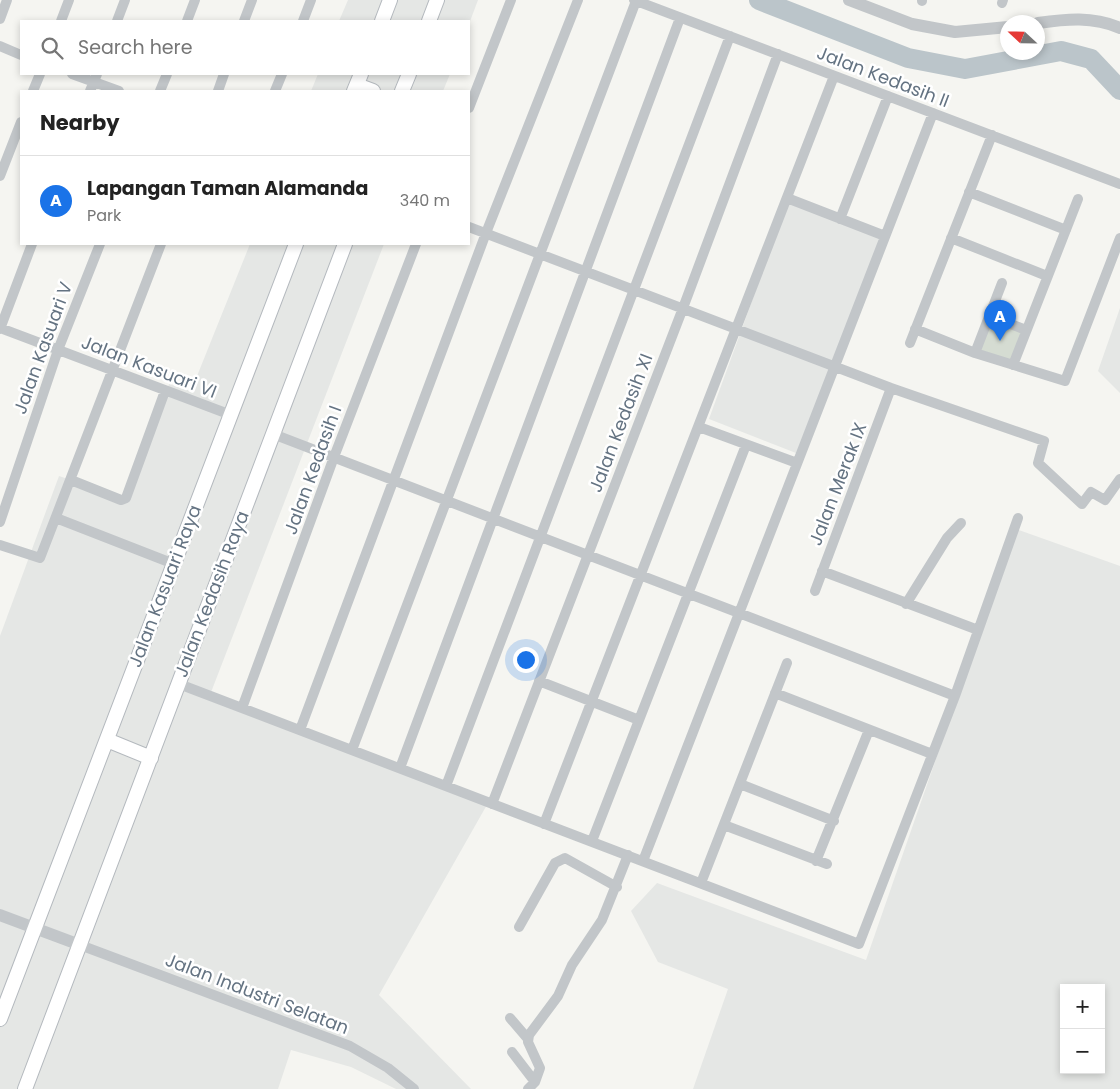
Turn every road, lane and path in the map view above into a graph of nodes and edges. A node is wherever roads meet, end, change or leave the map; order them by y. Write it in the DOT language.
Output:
graph roads {
  1 [pos="7,0"];
  2 [pos="69,0"];
  3 [pos="125,0"];
  4 [pos="195,0"];
  5 [pos="252,0"];
  6 [pos="311,0"];
  7 [pos="390,0"];
  8 [pos="437,0"];
  9 [pos="511,0"];
  10 [pos="578,0"];
  11 [pos="635,0"];
  12 [pos="849,0"];
  13 [pos="680,18"];
  14 [pos="0,19"];
  15 [pos="60,20"];
  16 [pos="117,20"];
  17 [pos="187,20"];
  18 [pos="244,20"];
  19 [pos="303,20"];
  20 [pos="382,20"];
  21 [pos="428,20"];
  22 [pos="1045,22"];
  23 [pos="1000,27"];
  24 [pos="1120,28"];
  25 [pos="730,36"];
  26 [pos="0,46"];
  27 [pos="20,54"];
  28 [pos="778,54"];
  29 [pos="40,75"];
  30 [pos="75,75"];
  31 [pos="167,75"];
  32 [pos="224,75"];
  33 [pos="282,75"];
  34 [pos="409,75"];
  35 [pos="834,76"];
  36 [pos="94,82"];
  37 [pos="358,83"];
  38 [pos="33,90"];
  39 [pos="115,90"];
  40 [pos="160,90"];
  41 [pos="218,90"];
  42 [pos="275,90"];
  43 [pos="371,90"];
  44 [pos="402,90"];
  45 [pos="888,96"];
  46 [pos="470,105"];
  47 [pos="933,113"];
  48 [pos="20,125"];
  49 [pos="992,135"];
  50 [pos="0,176"];
  51 [pos="1120,184"];
  52 [pos="969,192"];
  53 [pos="786,198"];
  54 [pos="1078,199"];
  55 [pos="840,219"];
  56 [pos="470,227"];
  57 [pos="1066,230"];
  58 [pos="486,233"];
  59 [pos="886,236"];
  60 [pos="951,238"];
  61 [pos="1120,238"];
  62 [pos="32,245"];
  63 [pos="100,245"];
  64 [pos="160,245"];
  65 [pos="296,245"];
  66 [pos="344,245"];
  67 [pos="416,245"];
  68 [pos="540,254"];
  69 [pos="586,271"];
  70 [pos="1047,276"];
  71 [pos="1002,284"];
  72 [pos="634,290"];
  73 [pos="683,308"];
  74 [pos="990,316"];
  75 [pos="0,328"];
  76 [pos="736,329"];
  77 [pos="915,329"];
  78 [pos="1026,330"];
  79 [pos="910,343"];
  80 [pos="58,350"];
  81 [pos="975,353"];
  82 [pos="1013,365"];
  83 [pos="835,367"];
  84 [pos="113,371"];
  85 [pos="891,388"];
  86 [pos="165,391"];
  87 [pos="230,415"];
  88 [pos="699,427"];
  89 [pos="273,434"];
  90 [pos="746,445"];
  91 [pos="334,457"];
  92 [pos="797,463"];
  93 [pos="72,480"];
  94 [pos="395,480"];
  95 [pos="1120,480"];
  96 [pos="447,500"];
  97 [pos="56,518"];
  98 [pos="493,518"];
  99 [pos="1018,518"];
  100 [pos="0,522"];
  101 [pos="960,523"];
  102 [pos="540,536"];
  103 [pos="0,545"];
  104 [pos="587,554"];
  105 [pos="174,564"];
  106 [pos="822,572"];
  107 [pos="640,575"];
  108 [pos="815,591"];
  109 [pos="688,593"];
  110 [pos="906,604"];
  111 [pos="740,613"];
  112 [pos="978,630"];
  113 [pos="787,663"];
  114 [pos="539,681"];
  115 [pos="179,684"];
  116 [pos="775,693"];
  117 [pos="955,696"];
  118 [pos="592,701"];
  119 [pos="242,708"];
  120 [pos="639,720"];
  121 [pos="300,730"];
  122 [pos="869,730"];
  123 [pos="106,740"];
  124 [pos="352,750"];
  125 [pos="932,754"];
  126 [pos="151,758"];
  127 [pos="400,768"];
  128 [pos="740,784"];
  129 [pos="446,786"];
  130 [pos="492,804"];
  131 [pos="834,821"];
  132 [pos="544,824"];
  133 [pos="724,825"];
  134 [pos="592,842"];
  135 [pos="628,855"];
  136 [pos="643,861"];
  137 [pos="816,861"];
  138 [pos="827,864"];
  139 [pos="701,883"];
  140 [pos="617,887"];
  141 [pos="0,915"];
  142 [pos="519,927"];
  143 [pos="34,928"];
  144 [pos="80,945"];
  145 [pos="510,1018"];
  146 [pos="0,1019"];
  147 [pos="528,1039"];
  148 [pos="512,1052"];
  149 [pos="532,1085"];
  150 [pos="25,1089"];
  151 [pos="414,1089"];
  1 -- 14 [label="street"];
  2 -- 15 [label="street"];
  3 -- 16 [label="street"];
  4 -- 17 [label="street"];
  5 -- 18 [label="street"];
  6 -- 19 [label="street"];
  7 -- 20 [label="main road"];
  8 -- 21 [label="main road"];
  9 -- 46 [label="street"];
  10 -- 58 [label="street"];
  11 -- 13 [label="street, Jalan Kedasih II"];
  11 -- 68 [label="street"];
  12 -- 23 [label="street"];
  13 -- 25 [label="street, Jalan Kedasih II"];
  13 -- 69 [label="street"];
  22 -- 24 [label="street"];
  25 -- 28 [label="street, Jalan Kedasih II"];
  25 -- 72 [label="street"];
  26 -- 27 [label="street"];
  28 -- 35 [label="street, Jalan Kedasih II"];
  28 -- 73 [label="street, Jalan Kedasih XI"];
  29 -- 38 [label="street"];
  30 -- 36 [label="street"];
  31 -- 40 [label="street"];
  32 -- 41 [label="street"];
  33 -- 42 [label="street"];
  34 -- 44 [label="main road"];
  35 -- 45 [label="street, Jalan Kedasih II"];
  35 -- 53 [label="street"];
  36 -- 39 [label="street"];
  37 -- 43 [label="main road"];
  45 -- 47 [label="street, Jalan Kedasih II"];
  45 -- 55 [label="street"];
  47 -- 49 [label="street, Jalan Kedasih II"];
  47 -- 59 [label="street"];
  48 -- 50 [label="street"];
  49 -- 51 [label="street, Jalan Kedasih II"];
  49 -- 52 [label="street"];
  52 -- 57 [label="street"];
  52 -- 60 [label="street"];
  53 -- 55 [label="street"];
  53 -- 76 [label="street"];
  54 -- 57 [label="street"];
  55 -- 59 [label="street"];
  56 -- 58 [label="street"];
  57 -- 70 [label="street"];
  58 -- 68 [label="street"];
  58 -- 94 [label="street"];
  59 -- 83 [label="street"];
  60 -- 70 [label="street"];
  60 -- 77 [label="street"];
  61 -- 82 [label="street"];
  62 -- 75 [label="street"];
  63 -- 80 [label="street, Jalan Kasuari V"];
  64 -- 84 [label="street"];
  65 -- 87 [label="main road, Jalan Kasuari Raya"];
  66 -- 89 [label="main road, Jalan Kedasih Raya"];
  67 -- 91 [label="street, Jalan Kedasih I"];
  68 -- 69 [label="street"];
  68 -- 96 [label="street"];
  69 -- 72 [label="street"];
  69 -- 98 [label="street"];
  70 -- 78 [label="street"];
  71 -- 74 [label="street"];
  72 -- 73 [label="street"];
  72 -- 102 [label="street"];
  73 -- 76 [label="street"];
  73 -- 104 [label="street, Jalan Kedasih XI"];
  74 -- 78 [label="street"];
  74 -- 81 [label="street"];
  75 -- 80 [label="street, Jalan Kasuari VI"];
  76 -- 83 [label="street"];
  76 -- 88 [label="street"];
  77 -- 79 [label="street"];
  77 -- 81 [label="street"];
  78 -- 82 [label="street"];
  80 -- 84 [label="street, Jalan Kasuari VI"];
  80 -- 100 [label="street, Jalan Kasuari V"];
  81 -- 82 [label="street"];
  83 -- 85 [label="street"];
  83 -- 92 [label="street"];
  84 -- 86 [label="street, Jalan Kasuari VI"];
  84 -- 93 [label="street"];
  85 -- 95 [label="street"];
  85 -- 106 [label="street, Jalan Merak IX"];
  86 -- 87 [label="street, Jalan Kasuari VI"];
  86 -- 93 [label="street"];
  87 -- 105 [label="main road, Jalan Kasuari Raya"];
  88 -- 90 [label="street"];
  88 -- 107 [label="street"];
  89 -- 91 [label="street"];
  89 -- 115 [label="main road, Jalan Kedasih Raya"];
  90 -- 92 [label="street"];
  90 -- 109 [label="street"];
  91 -- 94 [label="street"];
  91 -- 119 [label="street, Jalan Kedasih I"];
  92 -- 111 [label="street"];
  93 -- 97 [label="street"];
  94 -- 96 [label="street"];
  94 -- 121 [label="street"];
  96 -- 98 [label="street"];
  96 -- 124 [label="street"];
  97 -- 103 [label="street"];
  97 -- 105 [label="street"];
  98 -- 102 [label="street"];
  98 -- 127 [label="street"];
  99 -- 112 [label="street"];
  101 -- 110 [label="street"];
  102 -- 104 [label="street"];
  102 -- 129 [label="street"];
  104 -- 107 [label="street"];
  104 -- 114 [label="street, Jalan Kedasih XI"];
  105 -- 123 [label="main road, Jalan Kasuari Raya"];
  106 -- 108 [label="street, Jalan Merak IX"];
  106 -- 110 [label="street"];
  107 -- 109 [label="street"];
  107 -- 118 [label="street"];
  109 -- 111 [label="street"];
  109 -- 120 [label="street"];
  110 -- 112 [label="street"];
  111 -- 117 [label="street"];
  111 -- 136 [label="street"];
  112 -- 117 [label="street"];
  113 -- 116 [label="street"];
  114 -- 118 [label="street"];
  114 -- 130 [label="street, Jalan Kedasih XI"];
  115 -- 119 [label="street"];
  115 -- 126 [label="main road, Jalan Kedasih Raya"];
  116 -- 122 [label="street"];
  116 -- 128 [label="street"];
  117 -- 125 [label="street"];
  118 -- 120 [label="street"];
  118 -- 132 [label="street"];
  119 -- 121 [label="street"];
  120 -- 134 [label="street"];
  121 -- 124 [label="street"];
  122 -- 125 [label="street"];
  122 -- 131 [label="street"];
  123 -- 126 [label="main road"];
  123 -- 143 [label="main road, Jalan Kasuari Raya"];
  124 -- 127 [label="street"];
  125 -- 139 [label="street"];
  126 -- 144 [label="main road, Jalan Kedasih Raya"];
  127 -- 129 [label="street"];
  128 -- 131 [label="street"];
  128 -- 133 [label="street"];
  129 -- 130 [label="street"];
  130 -- 132 [label="street"];
  131 -- 137 [label="street"];
  132 -- 134 [label="street"];
  133 -- 137 [label="street"];
  133 -- 139 [label="street"];
  134 -- 135 [label="street"];
  135 -- 136 [label="street"];
  135 -- 140 [label="street"];
  136 -- 139 [label="street"];
  137 -- 138 [label="street"];
  140 -- 142 [label="street"];
  140 -- 147 [label="street"];
  141 -- 143 [label="street"];
  143 -- 144 [label="street"];
  143 -- 146 [label="main road, Jalan Kasuari Raya"];
  144 -- 150 [label="main road, Jalan Kedasih Raya"];
  144 -- 151 [label="street, Jalan Industri Selatan"];
  145 -- 147 [label="street"];
  147 -- 149 [label="street"];
  148 -- 149 [label="street"];
}
